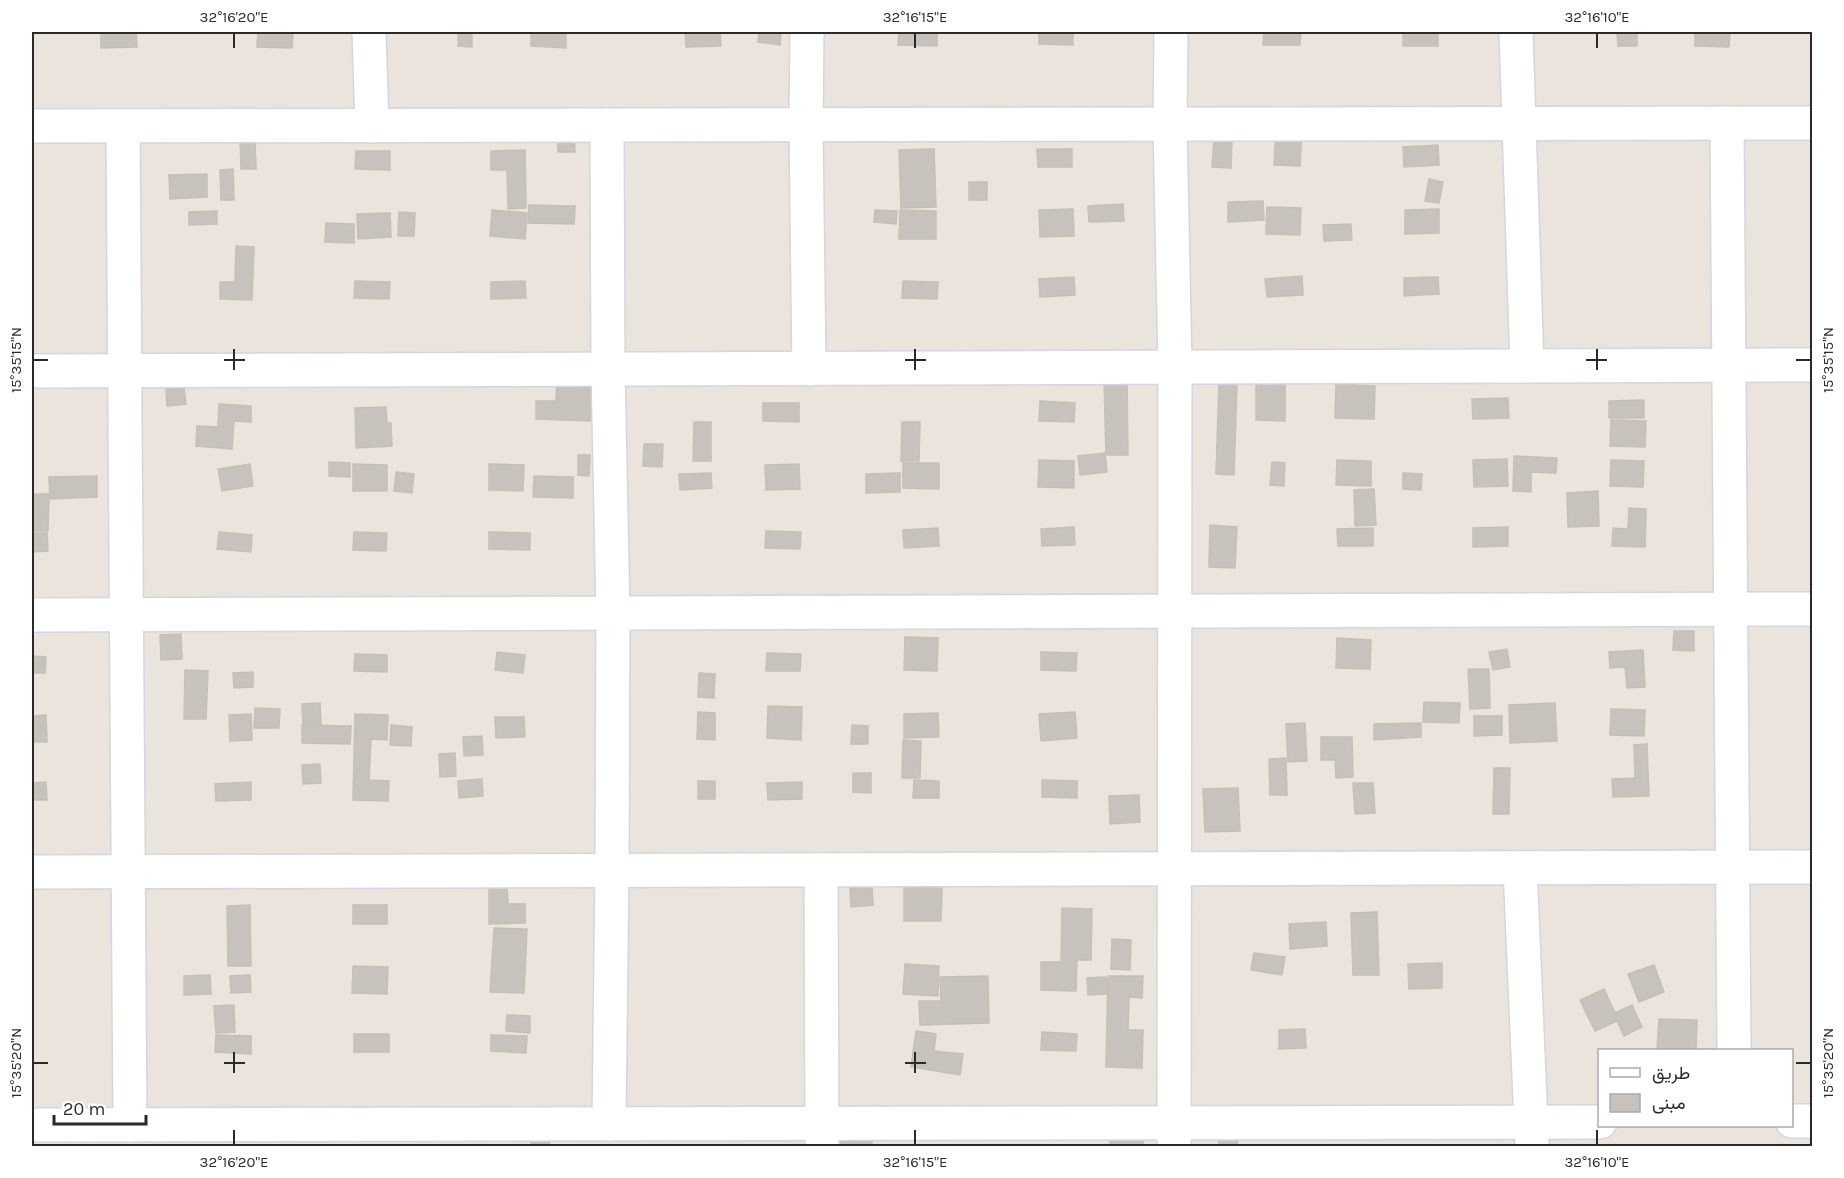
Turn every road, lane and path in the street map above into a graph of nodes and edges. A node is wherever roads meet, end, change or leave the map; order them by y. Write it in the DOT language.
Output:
graph roads {
  1 [pos="369,32"];
  2 [pos="807,32"];
  3 [pos="1171,32"];
  4 [pos="1516,32"];
  5 [pos="1727,123"];
  6 [pos="1812,123"];
  7 [pos="1170,124"];
  8 [pos="1520,124"];
  9 [pos="607,125"];
  10 [pos="806,125"];
  11 [pos="32,126"];
  12 [pos="123,126"];
  13 [pos="372,126"];
  14 [pos="1729,365"];
  15 [pos="1812,365"];
  16 [pos="1527,366"];
  17 [pos="1175,367"];
  18 [pos="608,369"];
  19 [pos="809,369"];
  20 [pos="32,371"];
  21 [pos="125,371"];
  22 [pos="1731,609"];
  23 [pos="1812,609"];
  24 [pos="1175,611"];
  25 [pos="614,613"];
  26 [pos="32,615"];
  27 [pos="127,615"];
  28 [pos="1733,867"];
  29 [pos="1812,867"];
  30 [pos="1520,868"];
  31 [pos="1175,869"];
  32 [pos="821,870"];
  33 [pos="612,871"];
  34 [pos="32,872"];
  35 [pos="128,872"];
  36 [pos="1734,1049"];
  37 [pos="1793,1121"];
  38 [pos="1812,1121"];
  39 [pos="1598,1122"];
  40 [pos="609,1124"];
  41 [pos="32,1125"];
  42 [pos="130,1125"];
  43 [pos="1531,1134"];
  44 [pos="822,1135"];
  45 [pos="1174,1135"];
  46 [pos="366,1136"];
  1 -- 13 [label="street"];
  2 -- 10 [label="street"];
  3 -- 7 [label="street"];
  4 -- 8 [label="street"];
  5 -- 6 [label="street"];
  5 -- 8 [label="street"];
  5 -- 14 [label="street"];
  7 -- 8 [label="street"];
  7 -- 10 [label="street"];
  7 -- 17 [label="street"];
  8 -- 16 [label="street"];
  9 -- 10 [label="street"];
  9 -- 13 [label="street"];
  9 -- 18 [label="street"];
  10 -- 19 [label="street"];
  11 -- 12 [label="street"];
  12 -- 13 [label="street"];
  12 -- 21 [label="street"];
  14 -- 15 [label="street"];
  14 -- 16 [label="street"];
  14 -- 22 [label="street"];
  16 -- 17 [label="street"];
  17 -- 19 [label="street"];
  17 -- 24 [label="street"];
  18 -- 19 [label="street"];
  18 -- 21 [label="street"];
  18 -- 25 [label="street"];
  20 -- 21 [label="street"];
  21 -- 27 [label="street"];
  22 -- 23 [label="street"];
  22 -- 24 [label="street"];
  22 -- 28 [label="street"];
  24 -- 25 [label="street"];
  24 -- 31 [label="street"];
  25 -- 27 [label="street"];
  25 -- 33 [label="street"];
  26 -- 27 [label="street"];
  27 -- 35 [label="street"];
  28 -- 29 [label="street"];
  28 -- 30 [label="street"];
  28 -- 36 [label="street"];
  30 -- 31 [label="street"];
  30 -- 43 [label="street"];
  31 -- 32 [label="street"];
  31 -- 45 [label="street"];
  32 -- 33 [label="street"];
  32 -- 44 [label="street"];
  33 -- 35 [label="street"];
  33 -- 40 [label="street"];
  34 -- 35 [label="street"];
  35 -- 42 [label="street"];
  37 -- 38 [label="street"];
  39 -- 43 [label="street"];
  40 -- 44 [label="street"];
  40 -- 46 [label="street"];
  41 -- 42 [label="street"];
  42 -- 46 [label="street"];
  43 -- 45 [label="street"];
  44 -- 45 [label="street"];
}
